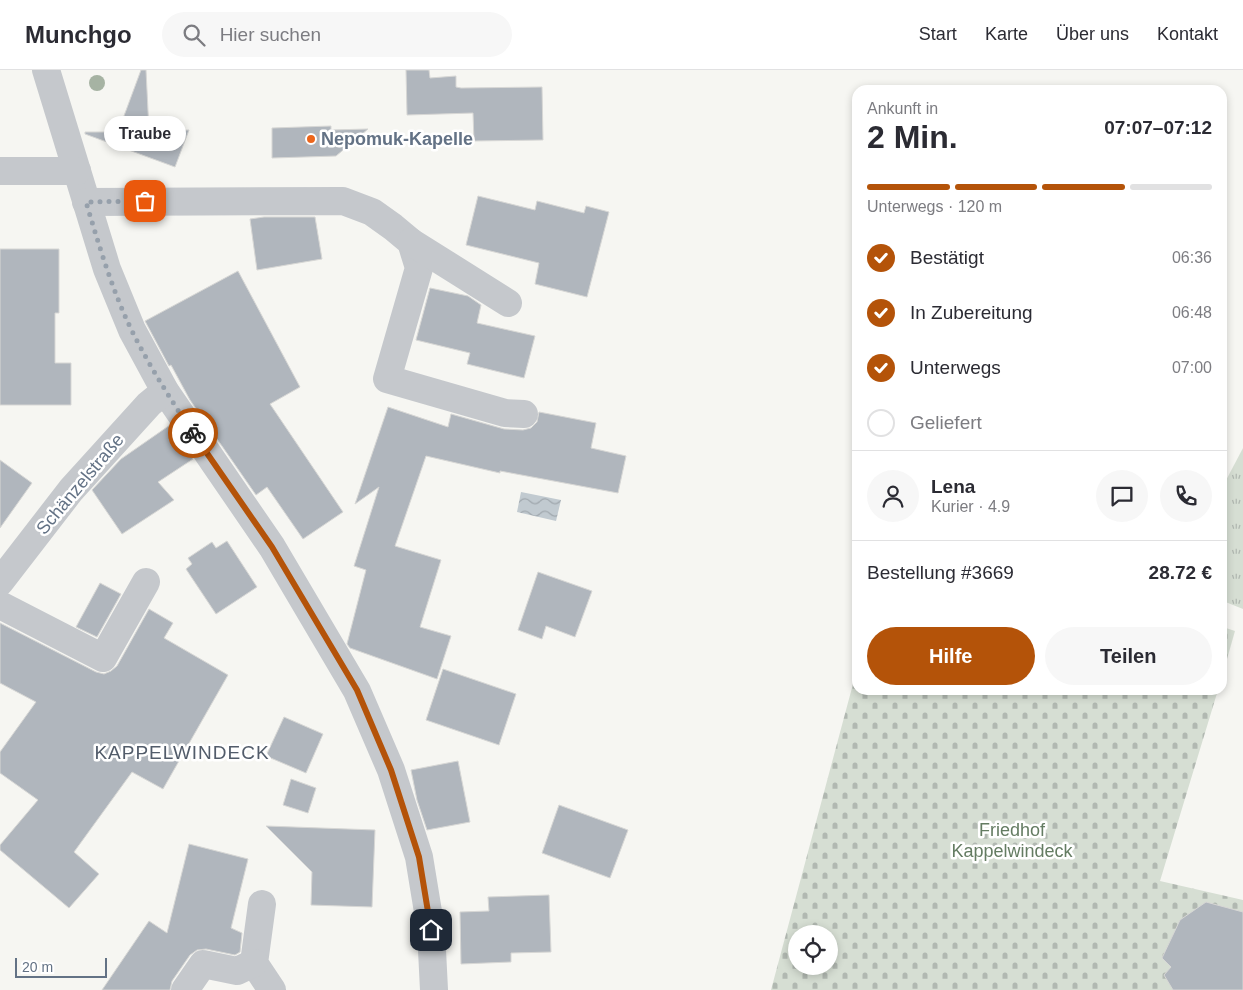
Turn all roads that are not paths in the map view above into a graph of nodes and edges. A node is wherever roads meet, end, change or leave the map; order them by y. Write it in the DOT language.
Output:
graph roads {
  1 [pos="46,70"];
  2 [pos="0,170"];
  3 [pos="77,171"];
  4 [pos="86,202"];
  5 [pos="411,242"];
  6 [pos="508,303"];
  7 [pos="165,391"];
  8 [pos="524,414"];
  9 [pos="0,582"];
  10 [pos="146,582"];
  11 [pos="0,605"];
  12 [pos="262,904"];
  13 [pos="254,964"];
  14 [pos="185,990"];
  15 [pos="272,990"];
  16 [pos="434,990"];
  1 -- 3 [label="street"];
  2 -- 3 [label="street"];
  3 -- 4 [label="street"];
  4 -- 5 [label="street"];
  4 -- 7 [label="street"];
  5 -- 6 [label="street"];
  5 -- 8 [label="street"];
  7 -- 9 [label="street, Schänzelstraße"];
  7 -- 16 [label="street"];
  10 -- 11 [label="street"];
  12 -- 13 [label="street"];
  13 -- 14 [label="street"];
  13 -- 15 [label="street"];
}
